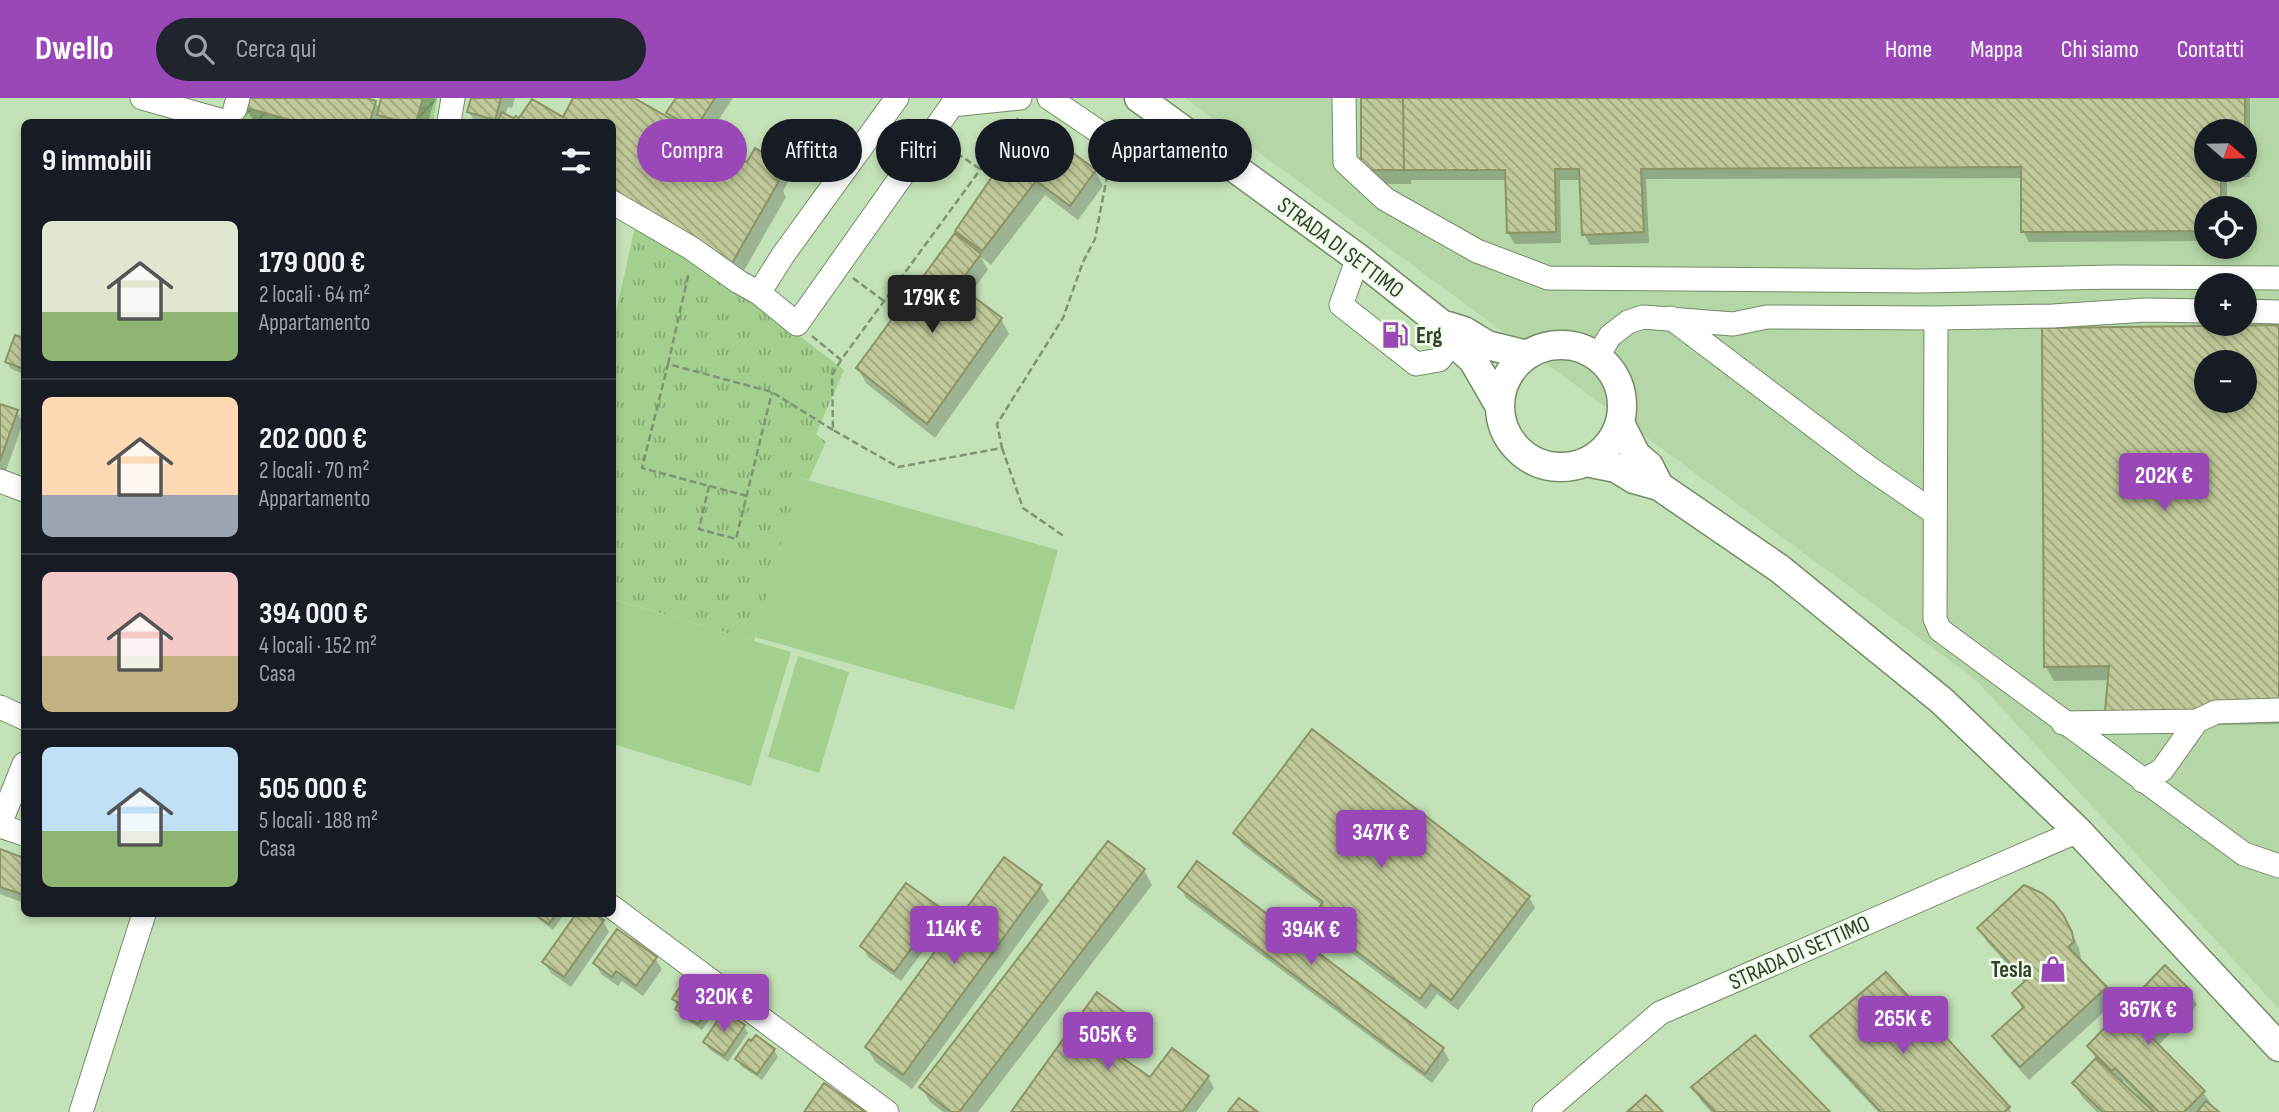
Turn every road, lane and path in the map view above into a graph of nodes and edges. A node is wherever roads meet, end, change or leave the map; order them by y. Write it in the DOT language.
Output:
graph roads {
  1 [pos="142,98"];
  2 [pos="897,98"];
  3 [pos="1049,98"];
  4 [pos="1345,98"];
  5 [pos="942,101"];
  6 [pos="1149,102"];
  7 [pos="1023,105"];
  8 [pos="242,113"];
  9 [pos="1088,124"];
  10 [pos="1106,182"];
  11 [pos="616,204"];
  12 [pos="694,250"];
  13 [pos="1358,258"];
  14 [pos="2279,278"];
  15 [pos="759,293"];
  16 [pos="2194,311"];
  17 [pos="2257,311"];
  18 [pos="2279,312"];
  19 [pos="1671,318"];
  20 [pos="1936,318"];
  21 [pos="797,324"];
  22 [pos="1447,332"];
  23 [pos="1527,355"];
  24 [pos="1597,356"];
  25 [pos="841,360"];
  26 [pos="668,365"];
  27 [pos="772,392"];
  28 [pos="1499,405"];
  29 [pos="1620,423"];
  30 [pos="833,430"];
  31 [pos="1002,449"];
  32 [pos="1586,462"];
  33 [pos="0,481"];
  34 [pos="709,486"];
  35 [pos="1659,486"];
  36 [pos="21,489"];
  37 [pos="747,496"];
  38 [pos="1935,513"];
  39 [pos="1065,537"];
  40 [pos="0,707"];
  41 [pos="2279,710"];
  42 [pos="21,717"];
  43 [pos="2197,721"];
  44 [pos="2063,723"];
  45 [pos="21,772"];
  46 [pos="2144,781"];
  47 [pos="0,825"];
  48 [pos="2078,831"];
  49 [pos="21,833"];
  50 [pos="2279,866"];
  51 [pos="616,910"];
  52 [pos="143,917"];
  53 [pos="2279,1047"];
  54 [pos="81,1112"];
  55 [pos="887,1112"];
  56 [pos="1544,1112"];
  1 -- 8 [label="street"];
  2 -- 15 [label="street"];
  3 -- 9 [label="street"];
  4 -- 14 [label="street"];
  5 -- 7 [label="street"];
  5 -- 21 [label="street"];
  6 -- 13 [label="main road, STRADA DI SETTIMO"];
  7 -- 25 [label="path"];
  10 -- 31 [label="path"];
  11 -- 12 [label="street"];
  12 -- 15 [label="street"];
  12 -- 26 [label="path"];
  13 -- 22 [label="main road, STRADA DI SETTIMO"];
  13 -- 22 [label="street"];
  15 -- 21 [label="street"];
  16 -- 20 [label="street"];
  17 -- 18 [label="street"];
  19 -- 20 [label="street"];
  19 -- 24 [label="street"];
  19 -- 38 [label="street"];
  20 -- 38 [label="street"];
  21 -- 25 [label="path"];
  22 -- 23 [label="main road, STRADA DI SETTIMO"];
  22 -- 28 [label="main road, STRADA DI SETTIMO"];
  23 -- 24 [label="main road"];
  23 -- 28 [label="main road"];
  24 -- 29 [label="main road"];
  25 -- 30 [label="path"];
  26 -- 27 [label="path"];
  26 -- 34 [label="path"];
  27 -- 30 [label="path"];
  27 -- 37 [label="path"];
  28 -- 32 [label="main road"];
  29 -- 32 [label="main road"];
  29 -- 35 [label="main road"];
  30 -- 31 [label="path"];
  31 -- 39 [label="path"];
  32 -- 35 [label="main road"];
  33 -- 36 [label="street"];
  34 -- 37 [label="path"];
  34 -- 37 [label="path"];
  35 -- 48 [label="main road"];
  38 -- 44 [label="street"];
  40 -- 42 [label="street"];
  41 -- 43 [label="street"];
  43 -- 44 [label="street"];
  43 -- 46 [label="street"];
  44 -- 46 [label="street"];
  45 -- 47 [label="street"];
  46 -- 50 [label="street"];
  47 -- 49 [label="street"];
  48 -- 53 [label="main road"];
  48 -- 56 [label="street, STRADA DI SETTIMO"];
  51 -- 55 [label="street"];
  52 -- 54 [label="street"];
}
